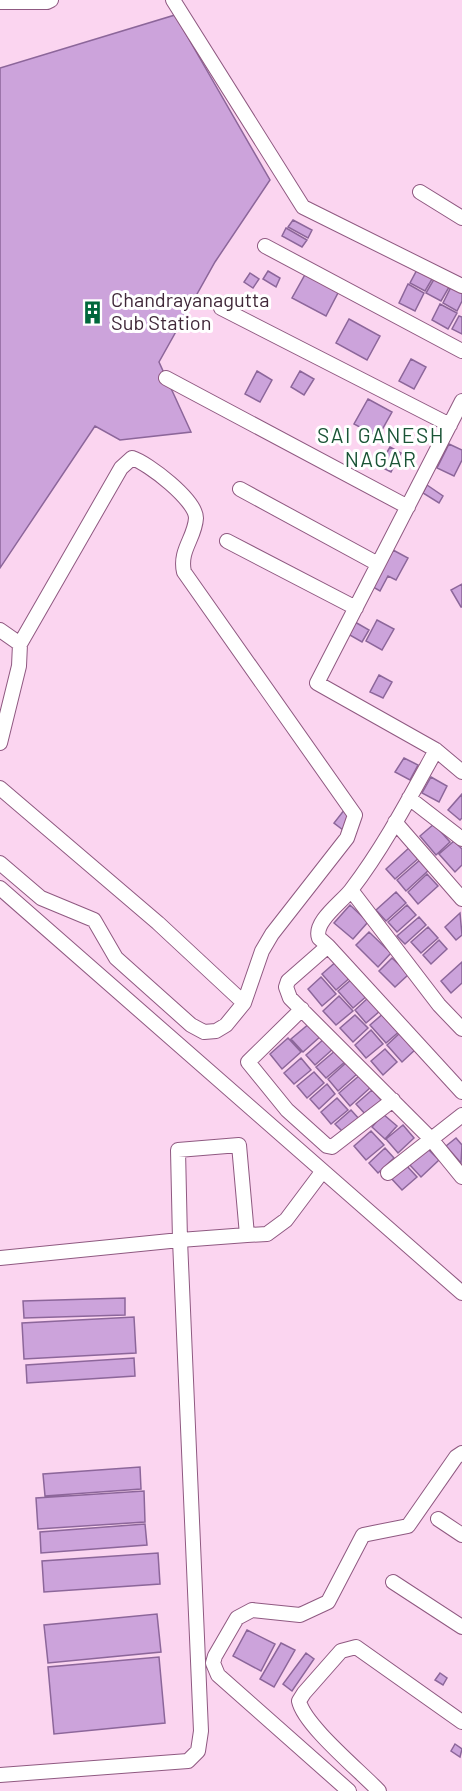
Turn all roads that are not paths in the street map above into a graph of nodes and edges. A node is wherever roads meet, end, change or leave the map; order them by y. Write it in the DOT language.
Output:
graph roads {
  1 [pos="51,0"];
  2 [pos="173,0"];
  3 [pos="0,2"];
  4 [pos="420,192"];
  5 [pos="462,218"];
  6 [pos="265,246"];
  7 [pos="462,286"];
  8 [pos="221,308"];
  9 [pos="462,351"];
  10 [pos="166,378"];
  11 [pos="462,401"];
  12 [pos="450,425"];
  13 [pos="240,489"];
  14 [pos="408,507"];
  15 [pos="226,541"];
  16 [pos="378,564"];
  17 [pos="356,608"];
  18 [pos="0,630"];
  19 [pos="20,644"];
  20 [pos="0,743"];
  21 [pos="436,750"];
  22 [pos="462,772"];
  23 [pos="0,788"];
  24 [pos="410,798"];
  25 [pos="395,822"];
  26 [pos="462,839"];
  27 [pos="0,863"];
  28 [pos="0,888"];
  29 [pos="351,890"];
  30 [pos="462,899"];
  31 [pos="328,946"];
  32 [pos="244,1003"];
  33 [pos="302,1009"];
  34 [pos="462,1029"];
  35 [pos="462,1092"];
  36 [pos="393,1100"];
  37 [pos="462,1115"];
  38 [pos="431,1139"];
  39 [pos="322,1172"];
  40 [pos="388,1173"];
  41 [pos="462,1177"];
  42 [pos="247,1235"];
  43 [pos="180,1240"];
  44 [pos="0,1258"];
  45 [pos="462,1293"];
  46 [pos="462,1453"];
  47 [pos="438,1519"];
  48 [pos="462,1535"];
  49 [pos="393,1582"];
  50 [pos="462,1627"];
  51 [pos="462,1722"];
  52 [pos="0,1775"];
  53 [pos="349,1791"];
  54 [pos="380,1791"];
  1 -- 3 [label="street"];
  2 -- 7 [label="street"];
  4 -- 5 [label="street"];
  6 -- 9 [label="street"];
  8 -- 12 [label="street"];
  10 -- 14 [label="street"];
  11 -- 12 [label="street"];
  12 -- 14 [label="street"];
  13 -- 16 [label="street"];
  14 -- 16 [label="street"];
  15 -- 17 [label="street"];
  16 -- 17 [label="street"];
  17 -- 21 [label="street"];
  18 -- 19 [label="street"];
  19 -- 20 [label="street"];
  19 -- 32 [label="street"];
  21 -- 22 [label="street"];
  21 -- 24 [label="street"];
  23 -- 32 [label="street"];
  24 -- 25 [label="street"];
  24 -- 26 [label="street"];
  25 -- 29 [label="street"];
  25 -- 30 [label="street"];
  27 -- 32 [label="street"];
  28 -- 39 [label="street"];
  29 -- 31 [label="street"];
  29 -- 34 [label="street"];
  31 -- 33 [label="street"];
  31 -- 35 [label="street"];
  33 -- 36 [label="street"];
  33 -- 36 [label="street"];
  36 -- 38 [label="street"];
  37 -- 38 [label="street"];
  38 -- 40 [label="street"];
  38 -- 41 [label="street"];
  39 -- 42 [label="street"];
  39 -- 45 [label="street"];
  42 -- 43 [label="street"];
  42 -- 43 [label="street"];
  43 -- 44 [label="street"];
  43 -- 52 [label="street"];
  46 -- 53 [label="street"];
  47 -- 48 [label="street"];
  49 -- 50 [label="street"];
  51 -- 54 [label="street"];
}
